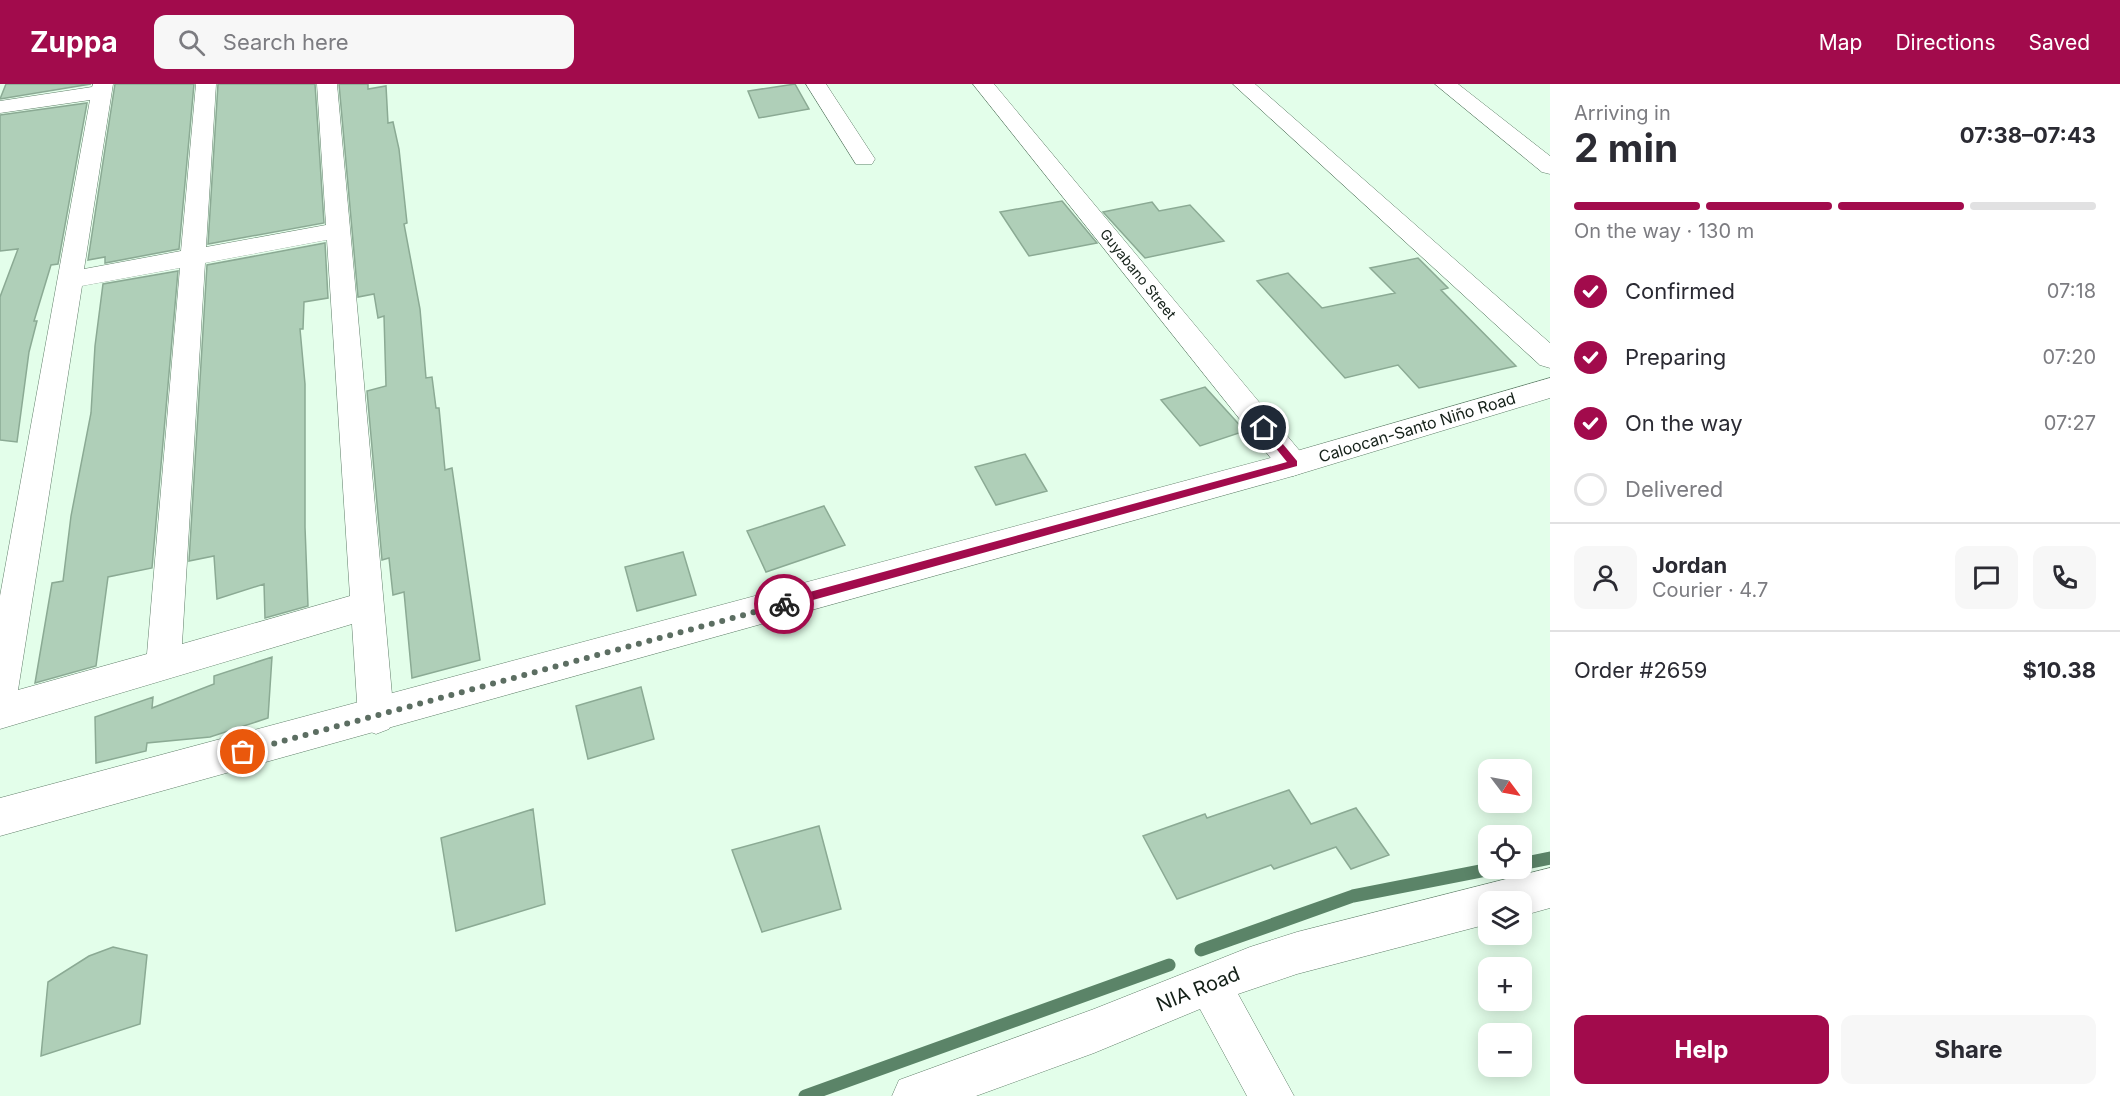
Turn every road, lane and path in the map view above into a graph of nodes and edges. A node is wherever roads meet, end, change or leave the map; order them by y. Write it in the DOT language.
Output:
graph roads {
  1 [pos="206,84"];
  2 [pos="327,84"];
  3 [pos="816,84"];
  4 [pos="983,84"];
  5 [pos="1243,84"];
  6 [pos="1445,84"];
  7 [pos="103,88"];
  8 [pos="0,107"];
  9 [pos="1545,158"];
  10 [pos="864,159"];
  11 [pos="339,230"];
  12 [pos="193,256"];
  13 [pos="70,280"];
  14 [pos="1550,358"];
  15 [pos="1550,388"];
  16 [pos="1293,464"];
  17 [pos="367,605"];
  18 [pos="163,664"];
  19 [pos="0,694"];
  20 [pos="0,712"];
  21 [pos="376,717"];
  22 [pos="0,818"];
  23 [pos="1550,888"];
  24 [pos="1532,893"];
  25 [pos="1478,907"];
  26 [pos="1209,982"];
  27 [pos="915,1096"];
  28 [pos="1271,1096"];
  1 -- 12 [label="street"];
  2 -- 11 [label="street"];
  3 -- 10 [label="street"];
  4 -- 16 [label="street, Guyabano Street"];
  5 -- 14 [label="street"];
  6 -- 9 [label="street"];
  7 -- 8 [label="street"];
  7 -- 13 [label="street"];
  11 -- 12 [label="street"];
  11 -- 17 [label="street"];
  12 -- 13 [label="street"];
  12 -- 18 [label="street"];
  13 -- 19 [label="street"];
  15 -- 16 [label="street, Caloocan-Santo Niño Road"];
  16 -- 21 [label="street, Caloocan-Santo Niño Road"];
  17 -- 18 [label="street"];
  17 -- 21 [label="street"];
  18 -- 20 [label="street"];
  21 -- 22 [label="street, Caloocan-Santo Niño Road"];
  23 -- 24 [label="street"];
  25 -- 26 [label="street, NIA Road"];
  26 -- 27 [label="street, NIA Road"];
  26 -- 28 [label="street"];
}
